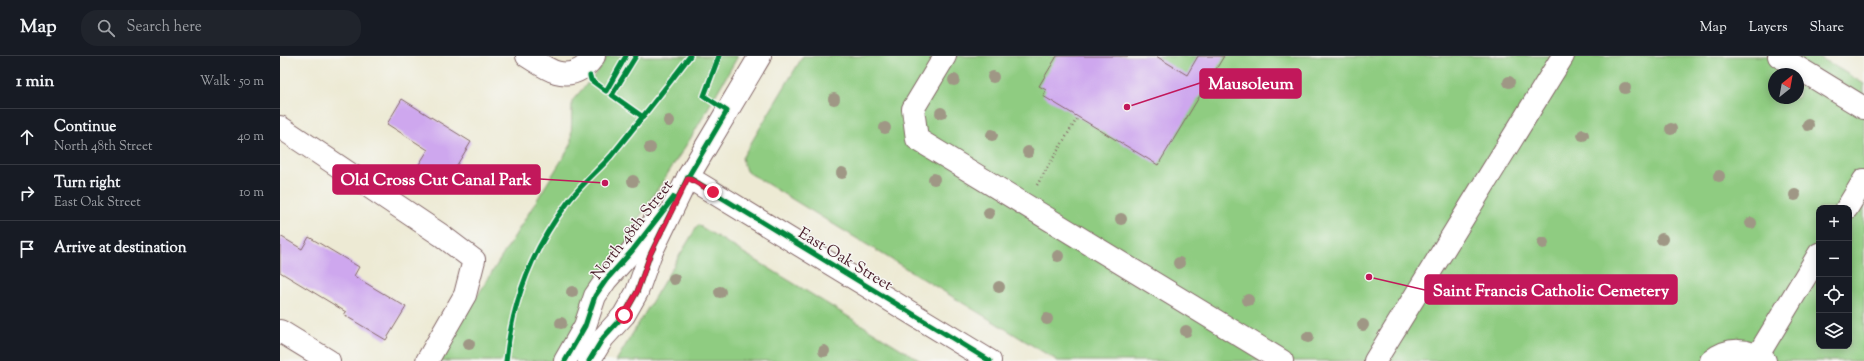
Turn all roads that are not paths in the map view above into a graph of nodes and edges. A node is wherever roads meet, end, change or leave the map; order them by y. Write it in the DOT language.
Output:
graph roads {
  1 [pos="527,56"];
  2 [pos="594,56"];
  3 [pos="760,56"];
  4 [pos="945,56"];
  5 [pos="1563,56"];
  6 [pos="1779,56"];
  7 [pos="1864,108"];
  8 [pos="280,127"];
  9 [pos="688,178"];
  10 [pos="1864,180"];
  11 [pos="1849,205"];
  12 [pos="1816,259"];
  13 [pos="280,331"];
  14 [pos="1761,358"];
  15 [pos="328,361"];
  16 [pos="427,361"];
  17 [pos="565,361"];
  18 [pos="588,361"];
  19 [pos="990,361"];
  20 [pos="1282,361"];
  21 [pos="1375,361"];
  22 [pos="1711,361"];
  1 -- 2 [label="street"];
  3 -- 9 [label="street, North 48th Street"];
  4 -- 20 [label="street"];
  5 -- 21 [label="street"];
  6 -- 7 [label="street"];
  8 -- 16 [label="street"];
  9 -- 17 [label="street, North 48th Street"];
  9 -- 18 [label="street, North 48th Street"];
  9 -- 19 [label="street, East Oak Street"];
  10 -- 11 [label="street"];
  12 -- 14 [label="street"];
  13 -- 15 [label="street"];
  14 -- 22 [label="street"];
}
